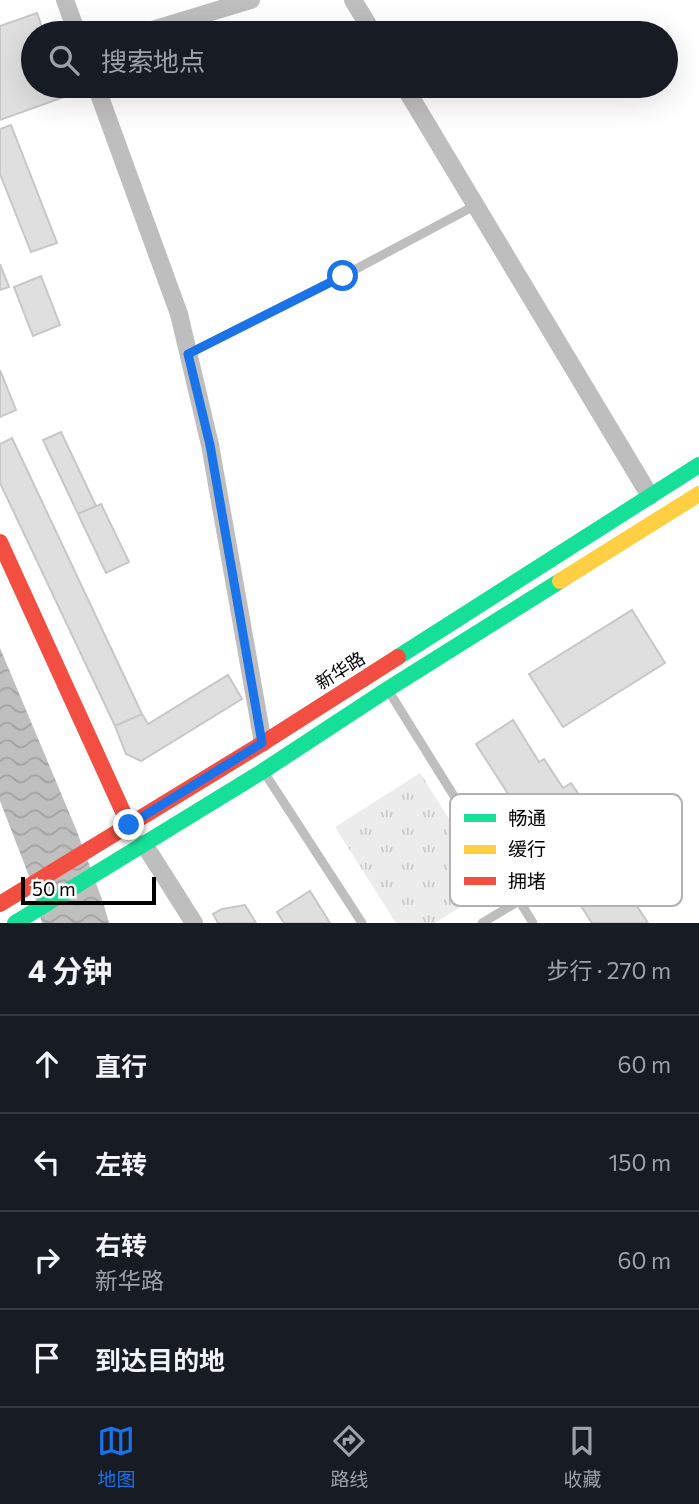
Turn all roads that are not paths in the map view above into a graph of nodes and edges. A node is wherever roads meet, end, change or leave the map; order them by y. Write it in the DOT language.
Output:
graph roads {
  1 [pos="65,0"];
  2 [pos="251,0"];
  3 [pos="353,0"];
  4 [pos="73,21"];
  5 [pos="182,21"];
  6 [pos="366,21"];
  7 [pos="100,98"];
  8 [pos="411,98"];
  9 [pos="476,205"];
  10 [pos="188,354"];
  11 [pos="699,465"];
  12 [pos="699,494"];
  13 [pos="650,496"];
  14 [pos="0,542"];
  15 [pos="388,689"];
  16 [pos="262,743"];
  17 [pos="263,771"];
  18 [pos="453,794"];
  19 [pos="129,825"];
  20 [pos="144,844"];
  21 [pos="0,904"];
  22 [pos="511,906"];
  23 [pos="522,906"];
  24 [pos="15,923"];
  25 [pos="194,923"];
  26 [pos="362,923"];
  27 [pos="482,923"];
  28 [pos="533,923"];
  1 -- 4 [label="street"];
  2 -- 5 [label="street"];
  3 -- 6 [label="street"];
  7 -- 10 [label="street"];
  8 -- 9 [label="street"];
  9 -- 10 [label="lane"];
  9 -- 13 [label="street"];
  10 -- 16 [label="street"];
  11 -- 13 [label="main road, 新华路"];
  12 -- 15 [label="main road"];
  13 -- 16 [label="main road, 新华路"];
  14 -- 19 [label="main road"];
  15 -- 17 [label="main road"];
  15 -- 18 [label="lane"];
  16 -- 19 [label="main road, 新华路"];
  17 -- 20 [label="main road"];
  17 -- 26 [label="lane"];
  19 -- 21 [label="main road, 新华路"];
  20 -- 24 [label="main road"];
  20 -- 25 [label="street"];
  22 -- 27 [label="lane"];
  23 -- 28 [label="lane"];
}
